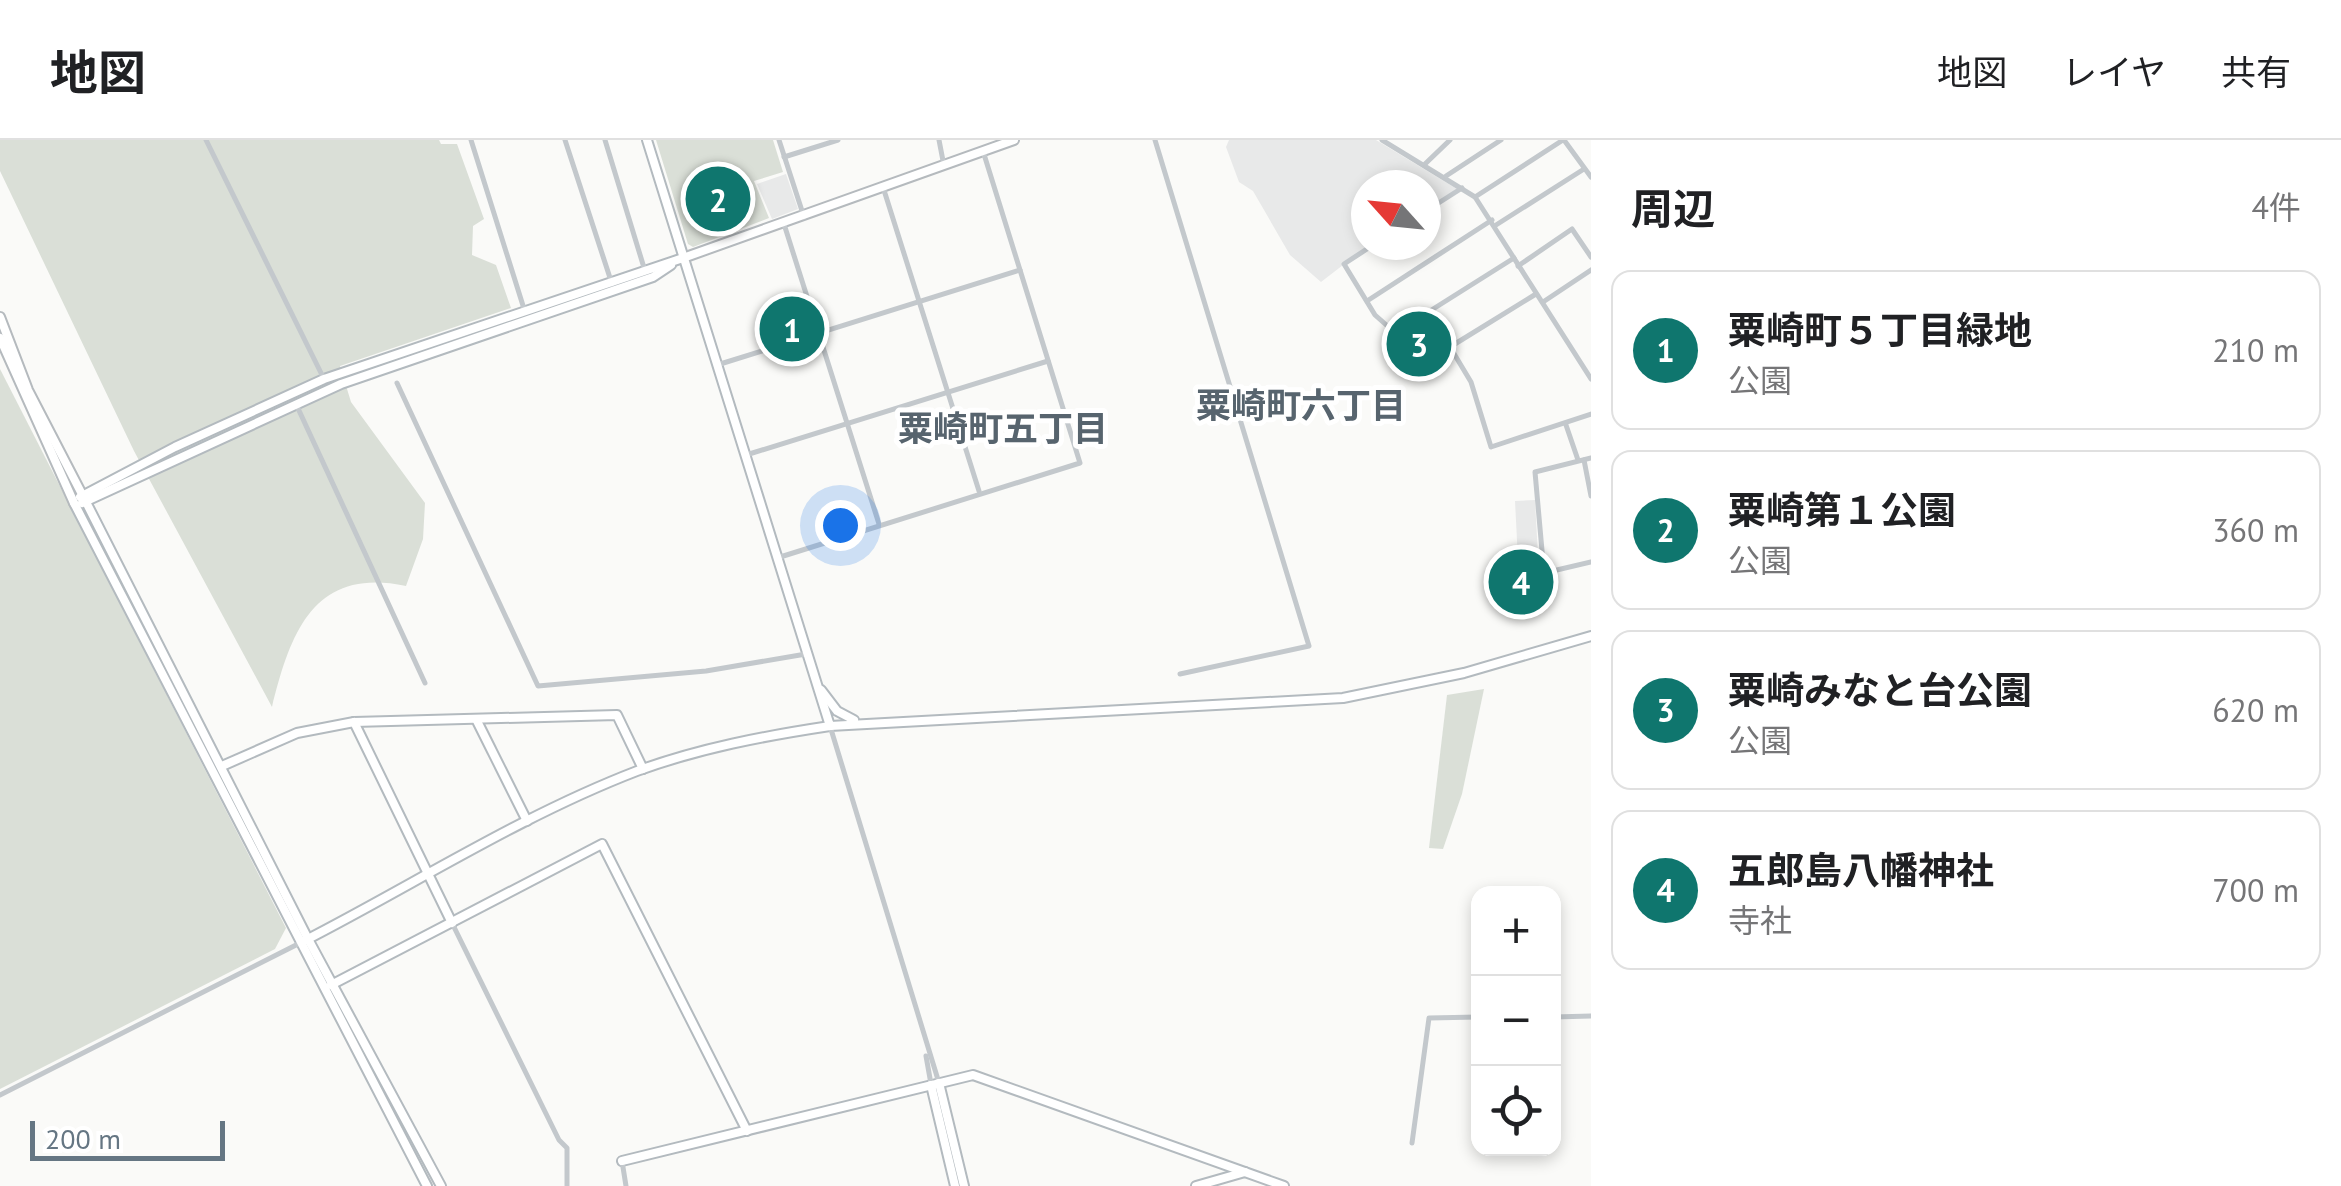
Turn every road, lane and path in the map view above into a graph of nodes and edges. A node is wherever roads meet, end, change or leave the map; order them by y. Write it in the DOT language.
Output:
graph roads {
  1 [pos="206,140"];
  2 [pos="471,140"];
  3 [pos="565,140"];
  4 [pos="605,140"];
  5 [pos="646,140"];
  6 [pos="779,140"];
  7 [pos="838,140"];
  8 [pos="939,140"];
  9 [pos="1014,140"];
  10 [pos="1155,140"];
  11 [pos="1382,140"];
  12 [pos="1450,140"];
  13 [pos="1502,140"];
  14 [pos="1564,140"];
  15 [pos="983,151"];
  16 [pos="784,157"];
  17 [pos="1425,164"];
  18 [pos="944,166"];
  19 [pos="1584,169"];
  20 [pos="1446,176"];
  21 [pos="1591,177"];
  22 [pos="884,187"];
  23 [pos="1462,188"];
  24 [pos="1475,196"];
  25 [pos="1441,201"];
  26 [pos="804,217"];
  27 [pos="1494,222"];
  28 [pos="784,224"];
  29 [pos="1591,257"];
  30 [pos="683,258"];
  31 [pos="1514,258"];
  32 [pos="1351,259"];
  33 [pos="1518,266"];
  34 [pos="1020,270"];
  35 [pos="1589,272"];
  36 [pos="646,275"];
  37 [pos="1591,280"];
  38 [pos="612,285"];
  39 [pos="1536,294"];
  40 [pos="918,300"];
  41 [pos="1366,301"];
  42 [pos="1543,302"];
  43 [pos="526,315"];
  44 [pos="0,317"];
  45 [pos="818,332"];
  46 [pos="1395,334"];
  47 [pos="0,338"];
  48 [pos="1450,347"];
  49 [pos="1048,361"];
  50 [pos="717,364"];
  51 [pos="324,379"];
  52 [pos="1591,379"];
  53 [pos="396,383"];
  54 [pos="948,392"];
  55 [pos="294,398"];
  56 [pos="1591,414"];
  57 [pos="848,424"];
  58 [pos="1566,425"];
  59 [pos="746,456"];
  60 [pos="1585,459"];
  61 [pos="979,492"];
  62 [pos="1591,496"];
  63 [pos="84,499"];
  64 [pos="74,503"];
  65 [pos="878,524"];
  66 [pos="777,558"];
  67 [pos="1591,562"];
  68 [pos="1591,636"];
  69 [pos="806,654"];
  70 [pos="1180,674"];
  71 [pos="425,682"];
  72 [pos="818,686"];
  73 [pos="477,720"];
  74 [pos="354,722"];
  75 [pos="860,722"];
  76 [pos="830,726"];
  77 [pos="222,766"];
  78 [pos="643,769"];
  79 [pos="527,821"];
  80 [pos="427,874"];
  81 [pos="452,923"];
  82 [pos="304,941"];
  83 [pos="329,986"];
  84 [pos="1561,1016"];
  85 [pos="1591,1016"];
  86 [pos="1471,1018"];
  87 [pos="935,1084"];
  88 [pos="0,1094"];
  89 [pos="747,1130"];
  90 [pos="1412,1143"];
  91 [pos="622,1161"];
  92 [pos="1246,1172"];
  93 [pos="1230,1182"];
  94 [pos="427,1186"];
  95 [pos="441,1186"];
  96 [pos="567,1186"];
  97 [pos="626,1186"];
  98 [pos="955,1186"];
  99 [pos="964,1186"];
  100 [pos="1196,1186"];
  101 [pos="1284,1186"];
  1 -- 51 [label="street"];
  2 -- 43 [label="street"];
  3 -- 38 [label="street"];
  4 -- 36 [label="street"];
  5 -- 30 [label="street"];
  6 -- 16 [label="street"];
  7 -- 16 [label="street"];
  8 -- 18 [label="street"];
  9 -- 15 [label="street"];
  10 -- 70 [label="street"];
  11 -- 17 [label="street"];
  12 -- 17 [label="street"];
  13 -- 20 [label="street"];
  14 -- 19 [label="street"];
  14 -- 24 [label="street"];
  15 -- 18 [label="street"];
  15 -- 34 [label="street"];
  16 -- 26 [label="street"];
  17 -- 20 [label="street"];
  18 -- 22 [label="street"];
  19 -- 21 [label="street"];
  19 -- 27 [label="street"];
  20 -- 23 [label="street"];
  22 -- 26 [label="street"];
  22 -- 40 [label="street"];
  23 -- 24 [label="street"];
  23 -- 25 [label="street"];
  24 -- 27 [label="street"];
  26 -- 28 [label="street"];
  27 -- 31 [label="street"];
  27 -- 41 [label="street"];
  28 -- 30 [label="street"];
  28 -- 45 [label="street"];
  29 -- 33 [label="street"];
  30 -- 36 [label="street"];
  30 -- 50 [label="street"];
  31 -- 33 [label="street"];
  31 -- 46 [label="street"];
  32 -- 41 [label="street"];
  33 -- 39 [label="street"];
  34 -- 40 [label="street"];
  34 -- 49 [label="street"];
  35 -- 37 [label="street"];
  35 -- 42 [label="street"];
  36 -- 38 [label="street"];
  38 -- 43 [label="street"];
  39 -- 42 [label="street"];
  39 -- 48 [label="street"];
  40 -- 45 [label="street"];
  40 -- 54 [label="street"];
  41 -- 46 [label="street"];
  42 -- 52 [label="street"];
  43 -- 51 [label="street"];
  43 -- 55 [label="street"];
  44 -- 63 [label="street"];
  45 -- 50 [label="street"];
  45 -- 57 [label="street"];
  46 -- 48 [label="street"];
  47 -- 64 [label="street"];
  48 -- 58 [label="street"];
  49 -- 54 [label="street"];
  49 -- 61 [label="street"];
  50 -- 59 [label="street"];
  51 -- 55 [label="street"];
  53 -- 69 [label="street"];
  54 -- 57 [label="street"];
  54 -- 61 [label="street"];
  55 -- 63 [label="street"];
  55 -- 71 [label="street"];
  56 -- 58 [label="street"];
  57 -- 59 [label="street"];
  57 -- 65 [label="street"];
  58 -- 60 [label="street"];
  59 -- 66 [label="street"];
  60 -- 62 [label="street"];
  60 -- 67 [label="street"];
  61 -- 65 [label="street"];
  63 -- 64 [label="street"];
  63 -- 77 [label="street"];
  64 -- 82 [label="street"];
  65 -- 66 [label="street"];
  66 -- 69 [label="street"];
  68 -- 75 [label="street"];
  69 -- 72 [label="street"];
  72 -- 75 [label="street"];
  72 -- 76 [label="street"];
  73 -- 74 [label="street"];
  73 -- 78 [label="street"];
  73 -- 79 [label="street"];
  74 -- 77 [label="street"];
  74 -- 80 [label="street"];
  75 -- 76 [label="street"];
  76 -- 78 [label="street"];
  76 -- 87 [label="street"];
  77 -- 82 [label="street"];
  78 -- 79 [label="street"];
  79 -- 80 [label="street"];
  80 -- 81 [label="street"];
  80 -- 82 [label="street"];
  81 -- 83 [label="street"];
  81 -- 89 [label="street"];
  81 -- 96 [label="street"];
  82 -- 83 [label="street"];
  82 -- 88 [label="street"];
  83 -- 94 [label="street"];
  83 -- 95 [label="street"];
  84 -- 85 [label="street"];
  86 -- 90 [label="street"];
  87 -- 89 [label="street"];
  87 -- 92 [label="street"];
  87 -- 98 [label="street"];
  87 -- 99 [label="street"];
  89 -- 91 [label="street"];
  91 -- 97 [label="street"];
  92 -- 93 [label="street"];
  92 -- 101 [label="street"];
  93 -- 100 [label="street"];
}
